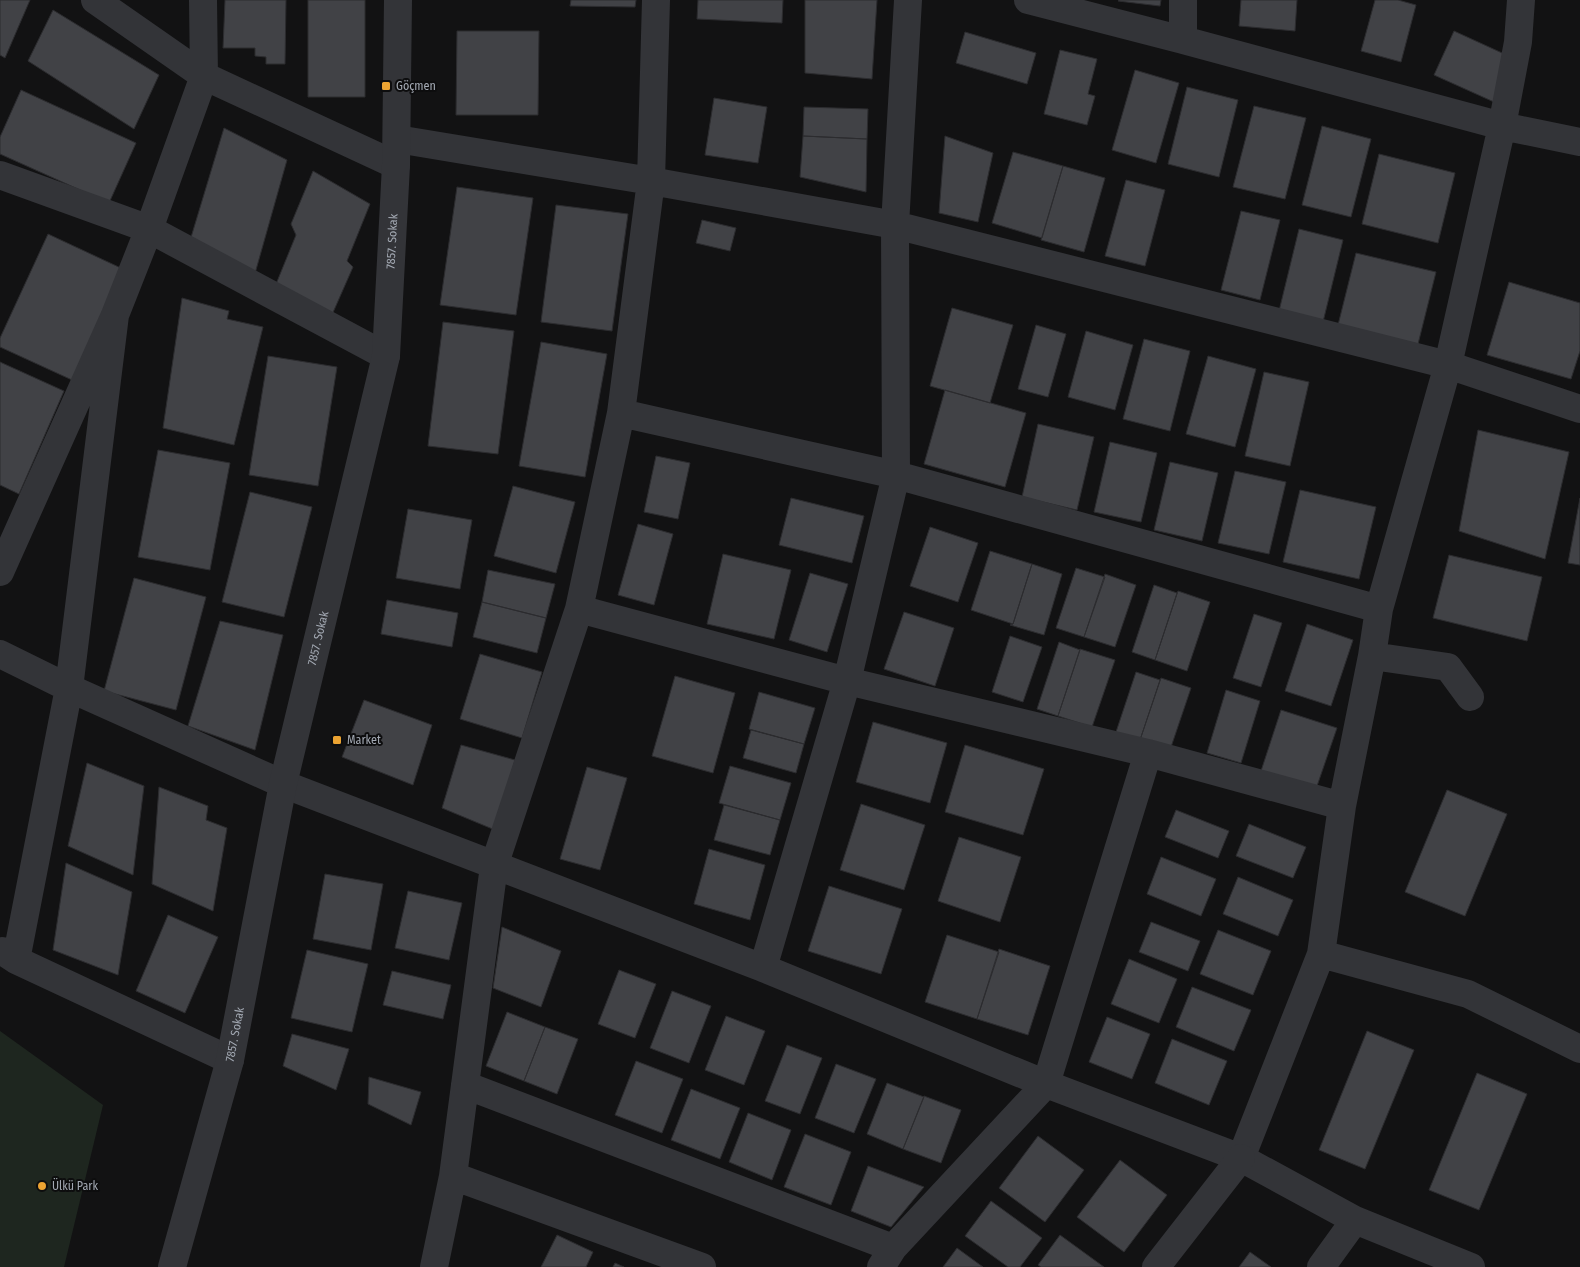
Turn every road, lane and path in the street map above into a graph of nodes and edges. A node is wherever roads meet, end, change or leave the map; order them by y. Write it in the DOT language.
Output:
graph roads {
  1 [pos="96,0"];
  2 [pos="203,0"];
  3 [pos="398,0"];
  4 [pos="656,0"];
  5 [pos="908,0"];
  6 [pos="1028,0"];
  7 [pos="1183,0"];
  8 [pos="1521,0"];
  9 [pos="1183,40"];
  10 [pos="204,76"];
  11 [pos="1502,126"];
  12 [pos="1580,142"];
  13 [pos="397,152"];
  14 [pos="0,175"];
  15 [pos="651,181"];
  16 [pos="895,226"];
  17 [pos="149,229"];
  18 [pos="115,315"];
  19 [pos="386,356"];
  20 [pos="1448,365"];
  21 [pos="1580,410"];
  22 [pos="621,413"];
  23 [pos="896,475"];
  24 [pos="0,572"];
  25 [pos="579,609"];
  26 [pos="1379,609"];
  27 [pos="0,654"];
  28 [pos="1372,656"];
  29 [pos="847,681"];
  30 [pos="69,688"];
  31 [pos="1470,697"];
  32 [pos="1148,753"];
  33 [pos="283,784"];
  34 [pos="1342,806"];
  35 [pos="494,866"];
  36 [pos="1321,954"];
  37 [pos="8,955"];
  38 [pos="763,968"];
  39 [pos="1580,1049"];
  40 [pos="230,1060"];
  41 [pos="1046,1084"];
  42 [pos="465,1085"];
  43 [pos="1241,1158"];
  44 [pos="453,1176"];
  45 [pos="1355,1220"];
  46 [pos="887,1258"];
  47 [pos="172,1267"];
  48 [pos="434,1267"];
  49 [pos="702,1267"];
  50 [pos="1156,1267"];
  51 [pos="1321,1267"];
  52 [pos="1471,1267"];
  1 -- 10 [label="street"];
  2 -- 10 [label="street"];
  3 -- 13 [label="street, 7857. Sokak"];
  4 -- 15 [label="street"];
  5 -- 16 [label="street"];
  6 -- 9 [label="street"];
  7 -- 9 [label="street"];
  8 -- 11 [label="street"];
  9 -- 11 [label="street"];
  10 -- 13 [label="street"];
  10 -- 17 [label="street"];
  11 -- 12 [label="street"];
  11 -- 20 [label="street"];
  13 -- 15 [label="street"];
  13 -- 19 [label="street, 7857. Sokak"];
  14 -- 17 [label="street"];
  15 -- 16 [label="street"];
  15 -- 22 [label="street"];
  16 -- 20 [label="street"];
  16 -- 23 [label="street"];
  17 -- 18 [label="street"];
  17 -- 19 [label="street"];
  18 -- 24 [label="street"];
  18 -- 30 [label="street"];
  19 -- 33 [label="street, 7857. Sokak"];
  20 -- 21 [label="street"];
  20 -- 26 [label="street"];
  22 -- 23 [label="street"];
  22 -- 25 [label="street"];
  23 -- 26 [label="street"];
  23 -- 29 [label="street"];
  25 -- 29 [label="street"];
  25 -- 35 [label="street"];
  26 -- 28 [label="street"];
  27 -- 30 [label="street"];
  28 -- 31 [label="street"];
  28 -- 34 [label="street"];
  29 -- 32 [label="street"];
  29 -- 38 [label="street"];
  30 -- 33 [label="street"];
  30 -- 37 [label="street"];
  32 -- 34 [label="street"];
  32 -- 41 [label="street"];
  33 -- 35 [label="street"];
  33 -- 40 [label="street, 7857. Sokak"];
  34 -- 36 [label="street"];
  35 -- 38 [label="street"];
  35 -- 42 [label="street"];
  36 -- 39 [label="street"];
  36 -- 43 [label="street"];
  37 -- 40 [label="street"];
  38 -- 41 [label="street"];
  40 -- 47 [label="street, 7857. Sokak"];
  41 -- 43 [label="street"];
  41 -- 46 [label="street"];
  42 -- 44 [label="street"];
  42 -- 46 [label="street"];
  43 -- 45 [label="street"];
  43 -- 50 [label="street"];
  44 -- 48 [label="street"];
  44 -- 49 [label="street"];
  45 -- 51 [label="street"];
  45 -- 52 [label="street"];
}
